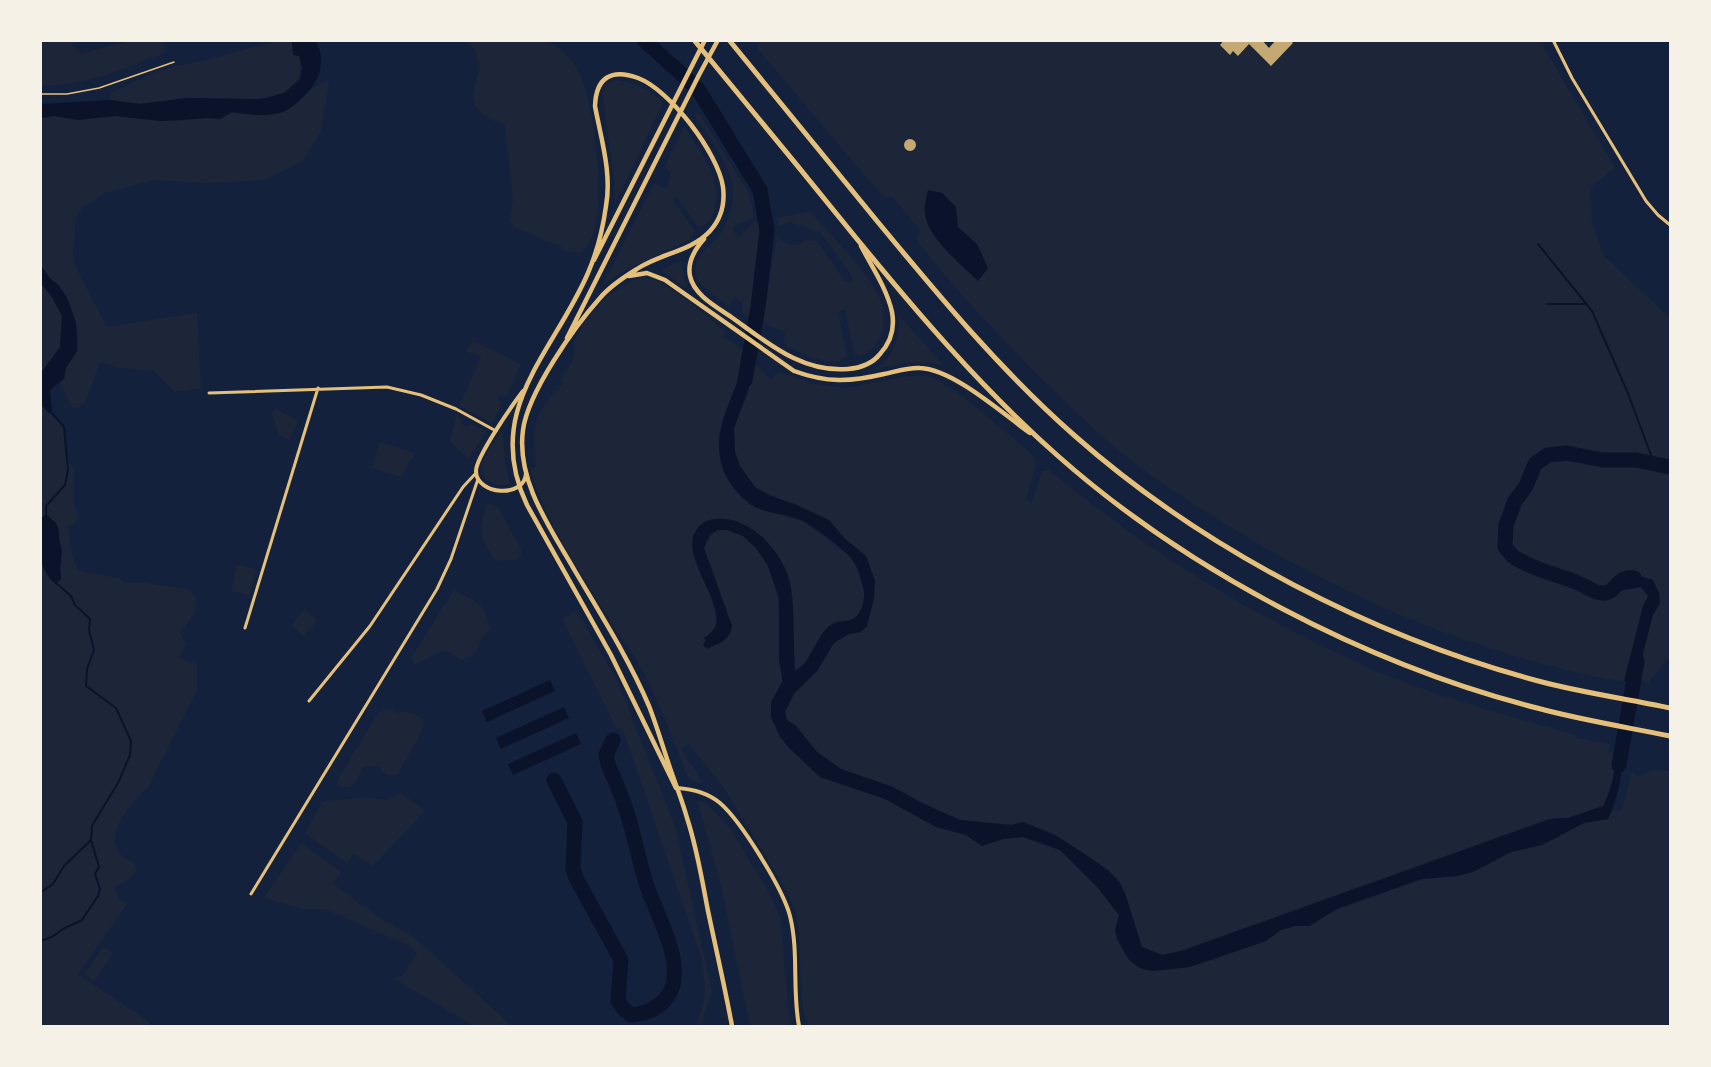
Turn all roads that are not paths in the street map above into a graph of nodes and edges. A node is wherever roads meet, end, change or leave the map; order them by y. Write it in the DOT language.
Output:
graph roads {
  1 [pos="694,40"];
  2 [pos="705,40"];
  3 [pos="718,40"];
  4 [pos="729,40"];
  5 [pos="1553,40"];
  6 [pos="174,62"];
  7 [pos="40,94"];
  8 [pos="1671,225"];
  9 [pos="708,233"];
  10 [pos="857,239"];
  11 [pos="588,272"];
  12 [pos="627,277"];
  13 [pos="561,348"];
  14 [pos="318,388"];
  15 [pos="526,388"];
  16 [pos="209,393"];
  17 [pos="496,431"];
  18 [pos="1046,445"];
  19 [pos="526,472"];
  20 [pos="476,473"];
  21 [pos="478,479"];
  22 [pos="519,487"];
  23 [pos="245,628"];
  24 [pos="309,701"];
  25 [pos="1671,708"];
  26 [pos="1671,736"];
  27 [pos="676,788"];
  28 [pos="251,894"];
  29 [pos="732,1026"];
  30 [pos="800,1026"];
  1 -- 10 [label="highway"];
  2 -- 11 [label="main road"];
  3 -- 13 [label="main road"];
  4 -- 25 [label="highway"];
  5 -- 8 [label="street"];
  6 -- 7 [label="lane"];
  9 -- 10 [label="main road"];
  9 -- 11 [label="main road"];
  9 -- 12 [label="main road"];
  10 -- 18 [label="highway"];
  11 -- 15 [label="main road"];
  12 -- 13 [label="main road"];
  12 -- 18 [label="main road"];
  13 -- 19 [label="main road"];
  14 -- 16 [label="street"];
  14 -- 17 [label="street"];
  14 -- 23 [label="street"];
  15 -- 17 [label="street"];
  15 -- 22 [label="main road"];
  17 -- 20 [label="street"];
  18 -- 26 [label="highway"];
  19 -- 22 [label="street"];
  19 -- 27 [label="main road"];
  20 -- 21 [label="street"];
  20 -- 24 [label="street"];
  21 -- 22 [label="street"];
  21 -- 28 [label="street"];
  22 -- 27 [label="main road"];
  27 -- 29 [label="main road"];
  27 -- 30 [label="street"];
}
